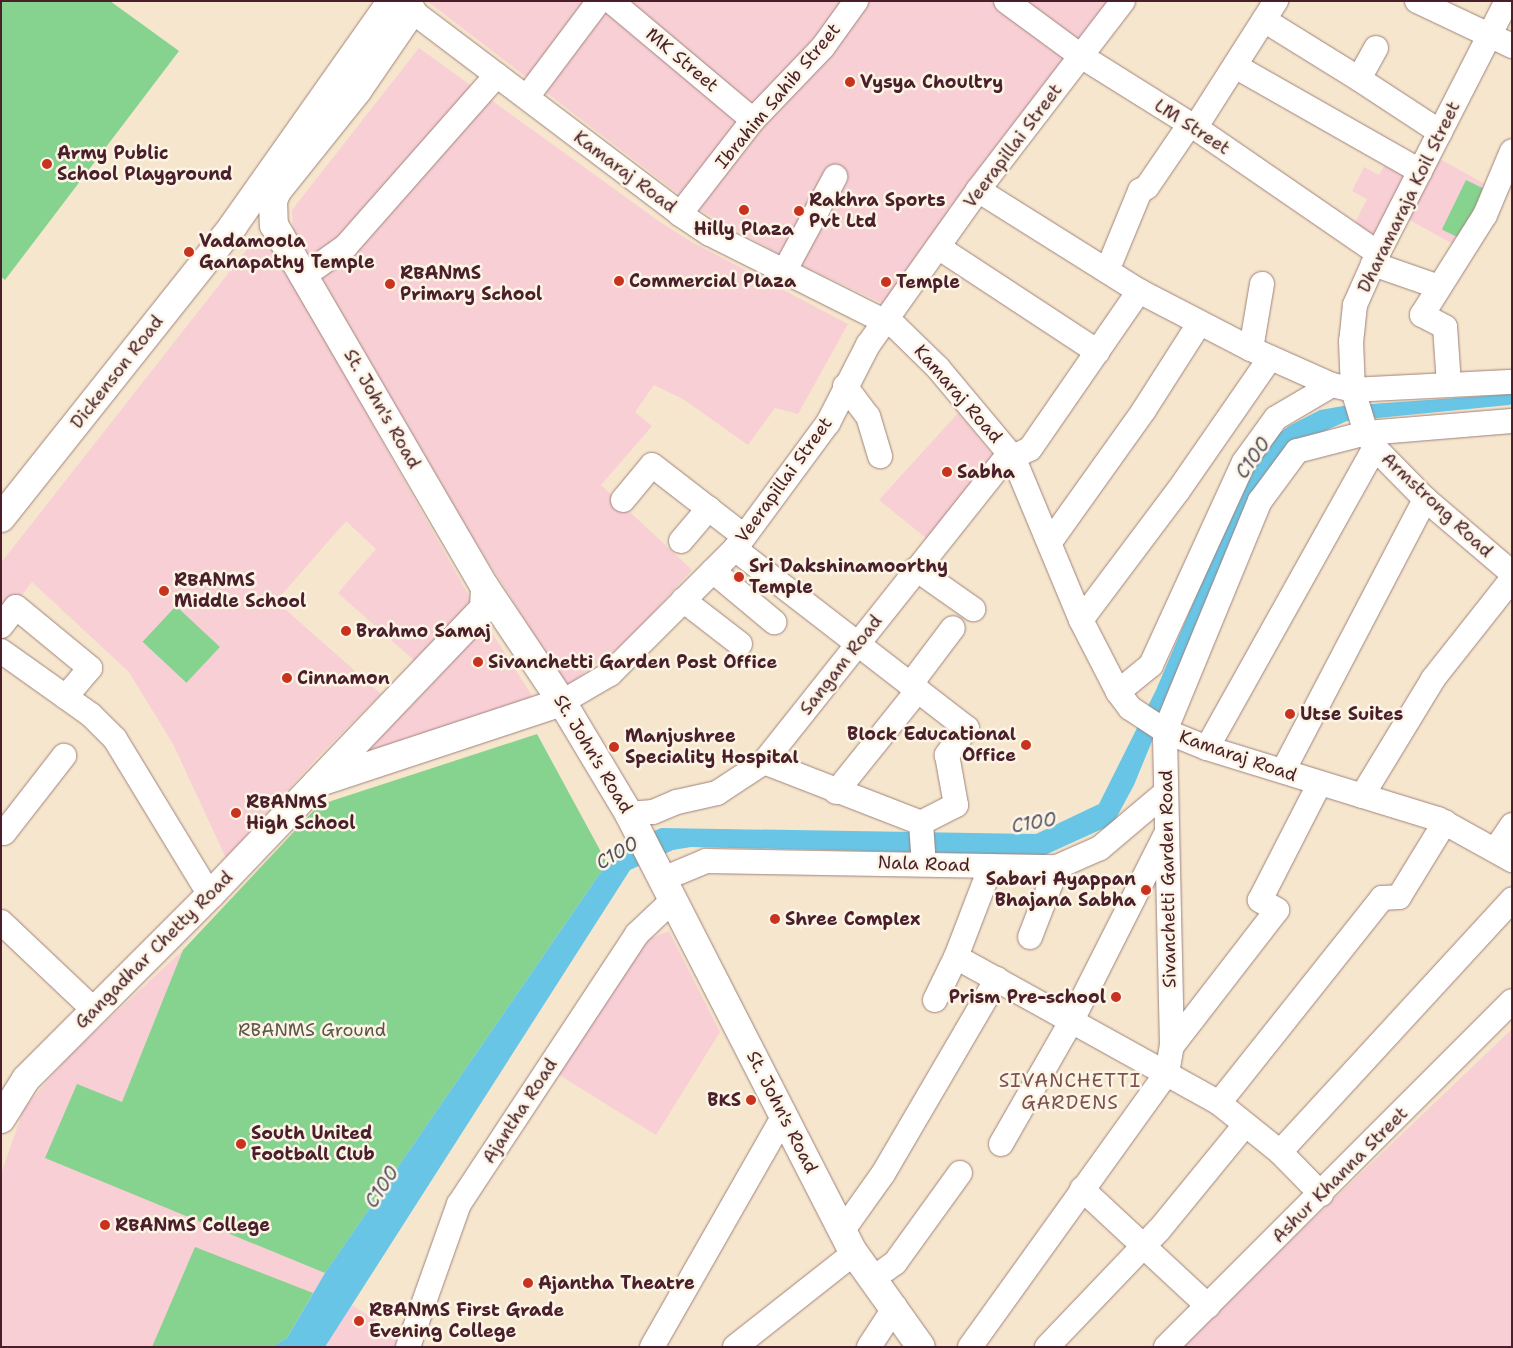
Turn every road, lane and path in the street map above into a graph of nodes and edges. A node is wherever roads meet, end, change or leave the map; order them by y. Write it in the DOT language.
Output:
graph roads {
  1 [pos="599,1"];
  2 [pos="611,1"];
  3 [pos="856,1"];
  4 [pos="1006,1"];
  5 [pos="1123,1"];
  6 [pos="1418,1"];
  7 [pos="1507,1"];
  8 [pos="397,4"];
  9 [pos="1270,11"];
  10 [pos="1490,36"];
  11 [pos="1512,46"];
  12 [pos="1376,48"];
  13 [pos="1081,56"];
  14 [pos="1235,66"];
  15 [pos="497,75"];
  16 [pos="1359,79"];
  17 [pos="527,97"];
  18 [pos="753,120"];
  19 [pos="1193,126"];
  20 [pos="1440,132"];
  21 [pos="1512,151"];
  22 [pos="1420,170"];
  23 [pos="835,177"];
  24 [pos="978,190"];
  25 [pos="680,214"];
  26 [pos="274,225"];
  27 [pos="232,226"];
  28 [pos="938,247"];
  29 [pos="1375,259"];
  30 [pos="785,270"];
  31 [pos="1107,271"];
  32 [pos="305,275"];
  33 [pos="1262,284"];
  34 [pos="1439,287"];
  35 [pos="1139,291"];
  36 [pos="887,320"];
  37 [pos="1199,324"];
  38 [pos="1098,352"];
  39 [pos="1260,354"];
  40 [pos="1512,382"];
  41 [pos="1449,385"];
  42 [pos="845,386"];
  43 [pos="1358,414"];
  44 [pos="1512,420"];
  45 [pos="880,456"];
  46 [pos="1014,459"];
  47 [pos="1425,499"];
  48 [pos="623,500"];
  49 [pos="709,508"];
  50 [pos="1,518"];
  51 [pos="681,541"];
  52 [pos="740,542"];
  53 [pos="1050,542"];
  54 [pos="916,569"];
  55 [pos="713,571"];
  56 [pos="1512,573"];
  57 [pos="1512,580"];
  58 [pos="485,587"];
  59 [pos="683,600"];
  60 [pos="973,609"];
  61 [pos="1081,620"];
  62 [pos="774,622"];
  63 [pos="1,626"];
  64 [pos="953,628"];
  65 [pos="740,644"];
  66 [pos="857,644"];
  67 [pos="1,651"];
  68 [pos="914,688"];
  69 [pos="1118,692"];
  70 [pos="66,697"];
  71 [pos="562,702"];
  72 [pos="1165,731"];
  73 [pos="1207,748"];
  74 [pos="64,756"];
  75 [pos="764,762"];
  76 [pos="1283,772"];
  77 [pos="1320,783"];
  78 [pos="312,784"];
  79 [pos="836,792"];
  80 [pos="1165,793"];
  81 [pos="1362,796"];
  82 [pos="1444,822"];
  83 [pos="634,824"];
  84 [pos="1512,825"];
  85 [pos="1167,832"];
  86 [pos="2,835"];
  87 [pos="1504,855"];
  88 [pos="991,866"];
  89 [pos="1056,867"];
  90 [pos="664,882"];
  91 [pos="210,895"];
  92 [pos="1512,900"];
  93 [pos="1,922"];
  94 [pos="1030,937"];
  95 [pos="956,957"];
  96 [pos="997,979"];
  97 [pos="935,1000"];
  98 [pos="1511,1002"];
  99 [pos="94,1010"];
  100 [pos="1071,1022"];
  101 [pos="1172,1046"];
  102 [pos="1167,1073"];
  103 [pos="26,1079"];
  104 [pos="1,1091"];
  105 [pos="1219,1103"];
  106 [pos="784,1116"];
  107 [pos="1,1119"];
  108 [pos="1246,1125"];
  109 [pos="1001,1144"];
  110 [pos="1280,1152"];
  111 [pos="960,1173"];
  112 [pos="1082,1189"];
  113 [pos="1321,1194"];
  114 [pos="848,1242"];
  115 [pos="1145,1246"];
  116 [pos="874,1278"];
  117 [pos="1208,1306"];
  118 [pos="895,1307"];
  119 [pos="408,1347"];
  120 [pos="652,1347"];
  121 [pos="735,1347"];
  122 [pos="869,1347"];
  123 [pos="921,1347"];
  124 [pos="970,1347"];
  125 [pos="1047,1347"];
  126 [pos="1166,1347"];
  1 -- 17 [label="street"];
  2 -- 18 [label="street, MK Street"];
  3 -- 18 [label="street, Ibrahim Sahib Street"];
  4 -- 13 [label="street, LM Street"];
  5 -- 13 [label="street, Veerapillai Street"];
  6 -- 10 [label="street"];
  7 -- 10 [label="street, Dharamaraja Koil Street"];
  8 -- 15 [label="street, Kamaraj Road"];
  8 -- 26 [label="main road"];
  8 -- 27 [label="main road, Dickenson Road"];
  9 -- 14 [label="street"];
  9 -- 16 [label="street"];
  10 -- 11 [label="street"];
  10 -- 20 [label="street, Dharamaraja Koil Street"];
  12 -- 16 [label="street"];
  13 -- 19 [label="street, LM Street"];
  13 -- 24 [label="street, Veerapillai Street"];
  14 -- 19 [label="street"];
  14 -- 22 [label="street"];
  15 -- 17 [label="street, Kamaraj Road"];
  15 -- 32 [label="street"];
  16 -- 20 [label="street"];
  17 -- 25 [label="street, Kamaraj Road"];
  18 -- 25 [label="street, Ibrahim Sahib Street"];
  19 -- 29 [label="street, LM Street"];
  19 -- 31 [label="street"];
  20 -- 22 [label="street, Dharamaraja Koil Street"];
  21 -- 34 [label="street"];
  22 -- 29 [label="street, Dharamaraja Koil Street"];
  23 -- 30 [label="street"];
  24 -- 28 [label="street, Veerapillai Street"];
  24 -- 31 [label="street"];
  25 -- 30 [label="street, Kamaraj Road"];
  26 -- 27 [label="main road"];
  26 -- 32 [label="main road, St. John's Road"];
  27 -- 50 [label="main road, Dickenson Road"];
  28 -- 36 [label="street, Veerapillai Street"];
  28 -- 38 [label="street"];
  29 -- 34 [label="street, LM Street"];
  29 -- 43 [label="street, Dharamaraja Koil Street"];
  30 -- 36 [label="street, Kamaraj Road"];
  31 -- 35 [label="street"];
  32 -- 58 [label="main road, St. John's Road"];
  33 -- 39 [label="street"];
  34 -- 41 [label="street"];
  35 -- 37 [label="street"];
  35 -- 38 [label="street, Sangam Road"];
  36 -- 42 [label="street, Veerapillai Street"];
  36 -- 46 [label="street, Kamaraj Road"];
  37 -- 39 [label="street"];
  37 -- 53 [label="street"];
  38 -- 46 [label="street, Sangam Road"];
  39 -- 43 [label="street"];
  39 -- 61 [label="street"];
  40 -- 41 [label="street"];
  41 -- 43 [label="street"];
  42 -- 45 [label="street"];
  42 -- 52 [label="street, Veerapillai Street"];
  43 -- 44 [label="street"];
  43 -- 47 [label="street, Armstrong Road"];
  43 -- 69 [label="street"];
  43 -- 72 [label="street, Sivanchetti Garden Road"];
  43 -- 73 [label="street"];
  46 -- 53 [label="street, Kamaraj Road"];
  46 -- 54 [label="street, Sangam Road"];
  47 -- 56 [label="street, Armstrong Road"];
  47 -- 76 [label="street"];
  48 -- 49 [label="street"];
  49 -- 51 [label="street"];
  49 -- 52 [label="street"];
  52 -- 55 [label="street, Veerapillai Street"];
  52 -- 66 [label="street"];
  53 -- 61 [label="street, Kamaraj Road"];
  54 -- 60 [label="street"];
  54 -- 66 [label="street, Sangam Road"];
  55 -- 59 [label="street, Veerapillai Street"];
  55 -- 62 [label="street"];
  57 -- 81 [label="street"];
  58 -- 71 [label="main road, St. John's Road"];
  58 -- 78 [label="main road, Gangadhar Chetty Road"];
  59 -- 65 [label="street"];
  59 -- 71 [label="street, Veerapillai Street"];
  61 -- 69 [label="street, Kamaraj Road"];
  63 -- 70 [label="street"];
  64 -- 68 [label="street"];
  66 -- 68 [label="street"];
  66 -- 75 [label="street, Sangam Road"];
  67 -- 70 [label="street"];
  68 -- 79 [label="street"];
  68 -- 79 [label="street"];
  69 -- 72 [label="street, Kamaraj Road"];
  70 -- 91 [label="street"];
  71 -- 78 [label="main road, Gangadhar Chetty Road"];
  71 -- 83 [label="main road, St. John's Road"];
  72 -- 73 [label="street, Kamaraj Road"];
  72 -- 80 [label="street, Sivanchetti Garden Road"];
  73 -- 76 [label="street, Kamaraj Road"];
  74 -- 86 [label="street"];
  75 -- 79 [label="street"];
  75 -- 83 [label="street, Sangam Road"];
  76 -- 77 [label="street, Kamaraj Road"];
  77 -- 81 [label="street, Kamaraj Road"];
  77 -- 101 [label="street"];
  78 -- 91 [label="main road, Gangadhar Chetty Road"];
  80 -- 85 [label="street, Sivanchetti Garden Road"];
  80 -- 89 [label="street, Nala Road"];
  81 -- 82 [label="street, Kamaraj Road"];
  82 -- 87 [label="street, Kamaraj Road"];
  82 -- 105 [label="street"];
  83 -- 90 [label="main road, St. John's Road"];
  84 -- 87 [label="street"];
  85 -- 100 [label="street"];
  85 -- 101 [label="street, Sivanchetti Garden Road"];
  88 -- 89 [label="street, Nala Road"];
  88 -- 90 [label="street, Nala Road"];
  88 -- 95 [label="street"];
  89 -- 94 [label="street"];
  90 -- 106 [label="main road, St. John's Road"];
  90 -- 119 [label="street, Ajantha Road"];
  91 -- 99 [label="main road, Gangadhar Chetty Road"];
  92 -- 110 [label="street"];
  93 -- 99 [label="street"];
  95 -- 96 [label="street"];
  95 -- 97 [label="street"];
  96 -- 100 [label="street"];
  96 -- 114 [label="street"];
  98 -- 113 [label="street, Ashur Khanna Street"];
  99 -- 103 [label="main road, Gangadhar Chetty Road"];
  100 -- 102 [label="street"];
  100 -- 109 [label="street"];
  101 -- 102 [label="street, Sivanchetti Garden Road"];
  102 -- 105 [label="street"];
  102 -- 112 [label="street, Sivanchetti Garden Road"];
  103 -- 104 [label="main road"];
  103 -- 107 [label="main road, Gangadhar Chetty Road"];
  105 -- 108 [label="street"];
  106 -- 114 [label="main road, St. John's Road"];
  106 -- 120 [label="street"];
  108 -- 110 [label="street"];
  108 -- 115 [label="street"];
  110 -- 113 [label="street"];
  111 -- 116 [label="street"];
  112 -- 115 [label="street"];
  112 -- 124 [label="street, Sivanchetti Garden Road"];
  113 -- 117 [label="street, Ashur Khanna Street"];
  114 -- 116 [label="main road, St. John's Road"];
  114 -- 121 [label="street"];
  115 -- 117 [label="street"];
  115 -- 125 [label="street"];
  116 -- 118 [label="main road, St. John's Road"];
  117 -- 126 [label="street, Ashur Khanna Street"];
  118 -- 122 [label="street"];
  118 -- 123 [label="main road, St. John's Road"];
}
